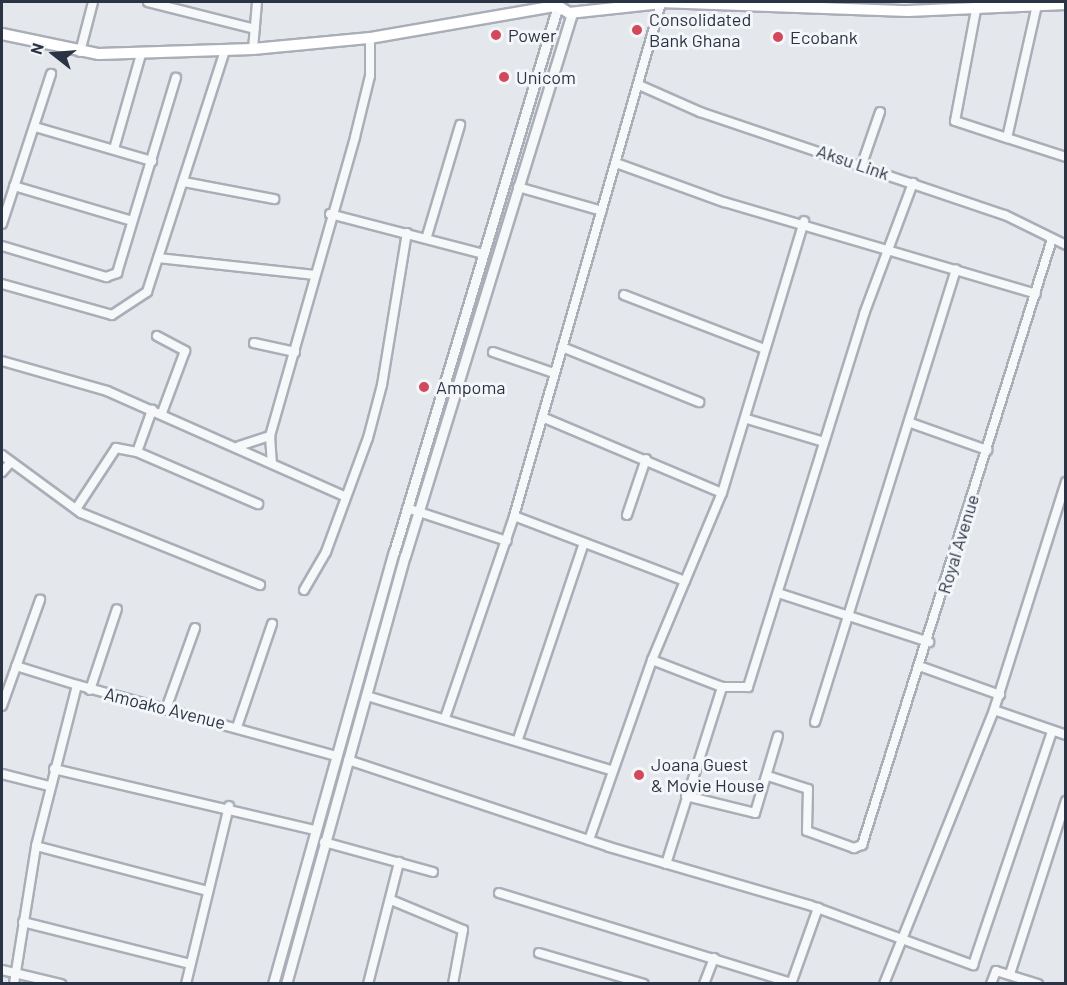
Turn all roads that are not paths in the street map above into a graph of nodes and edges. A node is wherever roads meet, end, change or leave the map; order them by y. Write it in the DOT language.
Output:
graph roads {
  1 [pos="93,2"];
  2 [pos="148,2"];
  3 [pos="257,2"];
  4 [pos="585,2"];
  5 [pos="660,2"];
  6 [pos="1065,4"];
  7 [pos="1037,5"];
  8 [pos="555,6"];
  9 [pos="976,10"];
  10 [pos="575,12"];
  11 [pos="255,29"];
  12 [pos="2,34"];
  13 [pos="370,38"];
  14 [pos="253,49"];
  15 [pos="225,50"];
  16 [pos="80,52"];
  17 [pos="141,54"];
  18 [pos="51,74"];
  19 [pos="176,78"];
  20 [pos="639,85"];
  21 [pos="880,112"];
  22 [pos="460,125"];
  23 [pos="35,127"];
  24 [pos="1007,138"];
  25 [pos="114,149"];
  26 [pos="1065,156"];
  27 [pos="152,161"];
  28 [pos="616,163"];
  29 [pos="862,164"];
  30 [pos="184,182"];
  31 [pos="913,183"];
  32 [pos="14,186"];
  33 [pos="518,187"];
  34 [pos="274,199"];
  35 [pos="602,211"];
  36 [pos="330,214"];
  37 [pos="132,221"];
  38 [pos="804,221"];
  39 [pos="2,224"];
  40 [pos="407,233"];
  41 [pos="427,236"];
  42 [pos="1052,238"];
  43 [pos="1065,245"];
  44 [pos="2,246"];
  45 [pos="889,251"];
  46 [pos="484,254"];
  47 [pos="158,258"];
  48 [pos="956,269"];
  49 [pos="315,274"];
  50 [pos="2,284"];
  51 [pos="1036,294"];
  52 [pos="624,295"];
  53 [pos="157,336"];
  54 [pos="254,343"];
  55 [pos="562,347"];
  56 [pos="765,349"];
  57 [pos="295,352"];
  58 [pos="493,352"];
  59 [pos="2,361"];
  60 [pos="554,373"];
  61 [pos="699,402"];
  62 [pos="152,410"];
  63 [pos="162,413"];
  64 [pos="542,417"];
  65 [pos="747,418"];
  66 [pos="911,423"];
  67 [pos="270,436"];
  68 [pos="824,442"];
  69 [pos="239,446"];
  70 [pos="987,450"];
  71 [pos="137,452"];
  72 [pos="2,455"];
  73 [pos="646,459"];
  74 [pos="11,462"];
  75 [pos="272,462"];
  76 [pos="2,472"];
  77 [pos="1065,482"];
  78 [pos="722,493"];
  79 [pos="344,496"];
  80 [pos="258,504"];
  81 [pos="407,508"];
  82 [pos="76,509"];
  83 [pos="419,512"];
  84 [pos="627,515"];
  85 [pos="514,516"];
  86 [pos="507,541"];
  87 [pos="584,543"];
  88 [pos="685,581"];
  89 [pos="261,585"];
  90 [pos="304,590"];
  91 [pos="778,593"];
  92 [pos="40,600"];
  93 [pos="117,609"];
  94 [pos="851,616"];
  95 [pos="272,624"];
  96 [pos="195,628"];
  97 [pos="929,642"];
  98 [pos="652,660"];
  99 [pos="16,666"];
  100 [pos="922,667"];
  101 [pos="77,685"];
  102 [pos="722,687"];
  103 [pos="90,690"];
  104 [pos="1000,695"];
  105 [pos="367,696"];
  106 [pos="2,706"];
  107 [pos="166,709"];
  108 [pos="994,710"];
  109 [pos="446,718"];
  110 [pos="815,722"];
  111 [pos="237,727"];
  112 [pos="1052,730"];
  113 [pos="1065,735"];
  114 [pos="778,736"];
  115 [pos="518,740"];
  116 [pos="336,756"];
  117 [pos="348,760"];
  118 [pos="54,769"];
  119 [pos="610,770"];
  120 [pos="2,774"];
  121 [pos="768,776"];
  122 [pos="49,786"];
  123 [pos="686,796"];
  124 [pos="1065,801"];
  125 [pos="229,806"];
  126 [pos="314,830"];
  127 [pos="589,840"];
  128 [pos="324,842"];
  129 [pos="36,846"];
  130 [pos="399,862"];
  131 [pos="666,864"];
  132 [pos="433,872"];
  133 [pos="208,891"];
  134 [pos="499,893"];
  135 [pos="391,900"];
  136 [pos="818,908"];
  137 [pos="23,922"];
  138 [pos="901,940"];
  139 [pos="539,952"];
  140 [pos="714,958"];
  141 [pos="190,964"];
  142 [pos="2,970"];
  143 [pos="16,974"];
  144 [pos="1011,974"];
  145 [pos="791,983"];
  146 [pos="14,984"];
  147 [pos="61,984"];
  148 [pos="186,984"];
  149 [pos="273,984"];
  150 [pos="286,984"];
  151 [pos="368,984"];
  152 [pos="453,984"];
  153 [pos="644,984"];
  154 [pos="704,984"];
  155 [pos="884,984"];
  156 [pos="991,984"];
  157 [pos="1038,984"];
  1 -- 16 [label="street"];
  2 -- 11 [label="street"];
  3 -- 11 [label="street"];
  4 -- 10 [label="main road"];
  5 -- 9 [label="main road"];
  5 -- 10 [label="main road"];
  5 -- 20 [label="street"];
  6 -- 7 [label="main road"];
  7 -- 9 [label="main road"];
  7 -- 24 [label="street"];
  8 -- 10 [label="main road"];
  8 -- 13 [label="main road"];
  8 -- 46 [label="street"];
  9 -- 24 [label="street"];
  10 -- 33 [label="street"];
  11 -- 14 [label="street"];
  12 -- 16 [label="main road"];
  13 -- 14 [label="main road"];
  13 -- 36 [label="street"];
  14 -- 15 [label="main road"];
  15 -- 17 [label="main road"];
  15 -- 30 [label="street"];
  16 -- 17 [label="main road"];
  17 -- 25 [label="street"];
  18 -- 23 [label="street"];
  19 -- 27 [label="street"];
  20 -- 28 [label="street"];
  20 -- 29 [label="street, Aksu Link"];
  21 -- 29 [label="street"];
  22 -- 41 [label="street"];
  23 -- 25 [label="street"];
  23 -- 32 [label="street"];
  24 -- 26 [label="street"];
  25 -- 27 [label="street"];
  27 -- 37 [label="street"];
  28 -- 35 [label="street"];
  28 -- 38 [label="street"];
  29 -- 31 [label="street, Aksu Link"];
  30 -- 34 [label="street"];
  30 -- 47 [label="street"];
  31 -- 42 [label="street, Aksu Link"];
  31 -- 45 [label="street"];
  32 -- 37 [label="street"];
  32 -- 39 [label="street"];
  33 -- 35 [label="street"];
  33 -- 83 [label="street"];
  35 -- 55 [label="street"];
  36 -- 40 [label="street"];
  36 -- 49 [label="street"];
  37 -- 44 [label="street"];
  38 -- 45 [label="street"];
  38 -- 56 [label="street"];
  40 -- 41 [label="street"];
  40 -- 79 [label="street"];
  41 -- 46 [label="street"];
  42 -- 43 [label="street, Aksu Link"];
  42 -- 51 [label="street, Royal Avenue"];
  45 -- 48 [label="street"];
  45 -- 68 [label="street"];
  46 -- 81 [label="street"];
  47 -- 49 [label="street"];
  47 -- 50 [label="street"];
  48 -- 51 [label="street"];
  48 -- 66 [label="street"];
  49 -- 57 [label="street"];
  51 -- 70 [label="street, Royal Avenue"];
  52 -- 56 [label="street"];
  53 -- 63 [label="street"];
  54 -- 57 [label="street"];
  55 -- 60 [label="street"];
  55 -- 61 [label="street"];
  56 -- 65 [label="street"];
  57 -- 67 [label="street"];
  58 -- 60 [label="street"];
  59 -- 62 [label="street"];
  60 -- 64 [label="street"];
  62 -- 63 [label="street"];
  62 -- 71 [label="street"];
  63 -- 69 [label="street"];
  64 -- 73 [label="street"];
  64 -- 85 [label="street"];
  65 -- 68 [label="street"];
  65 -- 78 [label="street"];
  66 -- 70 [label="street"];
  66 -- 94 [label="street"];
  67 -- 69 [label="street"];
  67 -- 75 [label="street"];
  68 -- 91 [label="street"];
  69 -- 75 [label="street"];
  70 -- 97 [label="street, Royal Avenue"];
  71 -- 80 [label="street"];
  71 -- 82 [label="street"];
  72 -- 74 [label="street"];
  73 -- 78 [label="street"];
  73 -- 84 [label="street"];
  74 -- 76 [label="street"];
  74 -- 82 [label="street"];
  75 -- 79 [label="street"];
  77 -- 104 [label="street"];
  78 -- 88 [label="street"];
  79 -- 90 [label="street"];
  81 -- 83 [label="street"];
  81 -- 116 [label="street"];
  82 -- 89 [label="street"];
  83 -- 86 [label="street"];
  83 -- 105 [label="street"];
  85 -- 86 [label="street"];
  85 -- 87 [label="street"];
  86 -- 109 [label="street"];
  87 -- 88 [label="street"];
  87 -- 115 [label="street"];
  88 -- 98 [label="street"];
  91 -- 94 [label="street"];
  91 -- 102 [label="street"];
  92 -- 99 [label="street"];
  93 -- 103 [label="street"];
  94 -- 97 [label="street"];
  94 -- 110 [label="street"];
  95 -- 111 [label="street"];
  96 -- 107 [label="street"];
  97 -- 100 [label="street, Royal Avenue"];
  98 -- 102 [label="street"];
  98 -- 119 [label="street"];
  99 -- 101 [label="street, Amoako Avenue"];
  99 -- 106 [label="street"];
  100 -- 104 [label="street"];
  100 -- 121 [label="street, Royal Avenue"];
  101 -- 103 [label="street, Amoako Avenue"];
  101 -- 118 [label="street"];
  102 -- 123 [label="street"];
  103 -- 107 [label="street, Amoako Avenue"];
  104 -- 108 [label="street"];
  105 -- 109 [label="street"];
  105 -- 117 [label="street"];
  107 -- 111 [label="street, Amoako Avenue"];
  108 -- 112 [label="street"];
  108 -- 138 [label="street"];
  109 -- 115 [label="street"];
  111 -- 116 [label="street, Amoako Avenue"];
  112 -- 113 [label="street"];
  112 -- 138 [label="street"];
  114 -- 121 [label="street"];
  115 -- 119 [label="street"];
  116 -- 126 [label="street"];
  117 -- 127 [label="street"];
  117 -- 128 [label="street"];
  118 -- 122 [label="street"];
  118 -- 125 [label="street"];
  119 -- 127 [label="street"];
  120 -- 122 [label="street"];
  121 -- 123 [label="street"];
  122 -- 129 [label="street"];
  123 -- 131 [label="street"];
  124 -- 144 [label="street"];
  125 -- 126 [label="street"];
  125 -- 133 [label="street"];
  126 -- 149 [label="street"];
  127 -- 131 [label="street"];
  128 -- 130 [label="street"];
  128 -- 150 [label="street"];
  129 -- 133 [label="street"];
  129 -- 137 [label="street"];
  130 -- 132 [label="street"];
  130 -- 135 [label="street"];
  131 -- 136 [label="street"];
  133 -- 141 [label="street"];
  134 -- 140 [label="street"];
  135 -- 151 [label="street"];
  135 -- 152 [label="street"];
  136 -- 138 [label="street"];
  136 -- 145 [label="street"];
  137 -- 141 [label="street"];
  137 -- 143 [label="street"];
  138 -- 155 [label="street"];
  139 -- 153 [label="street"];
  140 -- 145 [label="street"];
  140 -- 154 [label="street"];
  141 -- 148 [label="street"];
  142 -- 143 [label="street"];
  143 -- 146 [label="street"];
  143 -- 147 [label="street"];
  144 -- 156 [label="street"];
  144 -- 157 [label="street"];
}
